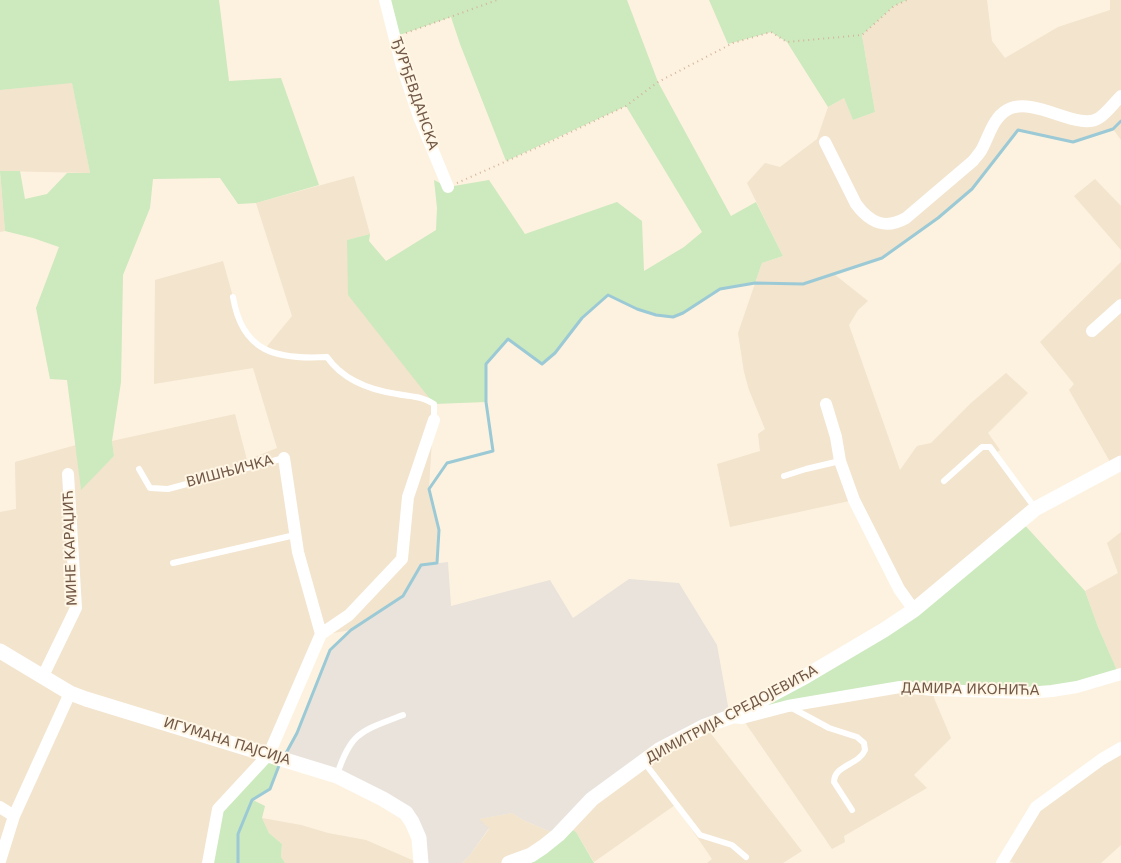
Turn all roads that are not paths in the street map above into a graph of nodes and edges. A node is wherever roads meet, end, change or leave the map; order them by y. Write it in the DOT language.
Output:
graph roads {
  1 [pos="385,0"];
  2 [pos="1121,96"];
  3 [pos="825,142"];
  4 [pos="448,187"];
  5 [pos="233,297"];
  6 [pos="1121,305"];
  7 [pos="1092,331"];
  8 [pos="826,404"];
  9 [pos="434,420"];
  10 [pos="284,458"];
  11 [pos="840,461"];
  12 [pos="1121,463"];
  13 [pos="140,469"];
  14 [pos="68,474"];
  15 [pos="784,476"];
  16 [pos="944,481"];
  17 [pos="1035,509"];
  18 [pos="295,535"];
  19 [pos="173,563"];
  20 [pos="914,610"];
  21 [pos="322,634"];
  22 [pos="0,651"];
  23 [pos="1121,674"];
  24 [pos="43,676"];
  25 [pos="70,693"];
  26 [pos="788,706"];
  27 [pos="403,715"];
  28 [pos="730,717"];
  29 [pos="1121,748"];
  30 [pos="269,754"];
  31 [pos="644,761"];
  32 [pos="337,776"];
  33 [pos="0,807"];
  34 [pos="852,810"];
  35 [pos="14,816"];
  36 [pos="746,857"];
  37 [pos="0,861"];
  38 [pos="208,863"];
  39 [pos="421,863"];
  40 [pos="509,863"];
  41 [pos="1002,863"];
  1 -- 4 [label="street, ЂУРЂЕВДАНСКА"];
  2 -- 3 [label="street"];
  5 -- 9 [label="lane"];
  6 -- 7 [label="street"];
  8 -- 11 [label="street"];
  9 -- 21 [label="street"];
  10 -- 13 [label="lane, ВИШЊИЧКА"];
  10 -- 18 [label="street, ВИШЊИЧКА"];
  11 -- 15 [label="lane"];
  11 -- 20 [label="street"];
  12 -- 17 [label="street, ДИМИТРИЈА СРЕДОЈЕВИЋА"];
  14 -- 24 [label="street, МИНЕ КАРАЏИЋ"];
  16 -- 17 [label="lane"];
  17 -- 20 [label="street, ДИМИТРИЈА СРЕДОЈЕВИЋА"];
  18 -- 19 [label="lane"];
  18 -- 21 [label="street, ВИШЊИЧКА"];
  20 -- 28 [label="street, ДИМИТРИЈА СРЕДОЈЕВИЋА"];
  21 -- 30 [label="street"];
  22 -- 24 [label="street, ИГУМАНА ПАЈСИЈА"];
  23 -- 26 [label="street, ДАМИРА ИКОНИЋА"];
  24 -- 25 [label="street, ИГУМАНА ПАЈСИЈА"];
  25 -- 30 [label="street, ИГУМАНА ПАЈСИЈА"];
  25 -- 35 [label="street"];
  26 -- 28 [label="street, ДАМИРА ИКОНИЋА"];
  26 -- 34 [label="lane"];
  27 -- 32 [label="lane"];
  28 -- 31 [label="street, ДИМИТРИЈА СРЕДОЈЕВИЋА"];
  29 -- 41 [label="street"];
  30 -- 32 [label="street, ИГУМАНА ПАЈСИЈА"];
  30 -- 38 [label="street"];
  31 -- 36 [label="lane"];
  31 -- 40 [label="street, ДИМИТРИЈА СРЕДОЈЕВИЋА"];
  32 -- 39 [label="street, ИГУМАНА ПАЈСИЈА"];
  33 -- 35 [label="street"];
  35 -- 37 [label="street"];
}
